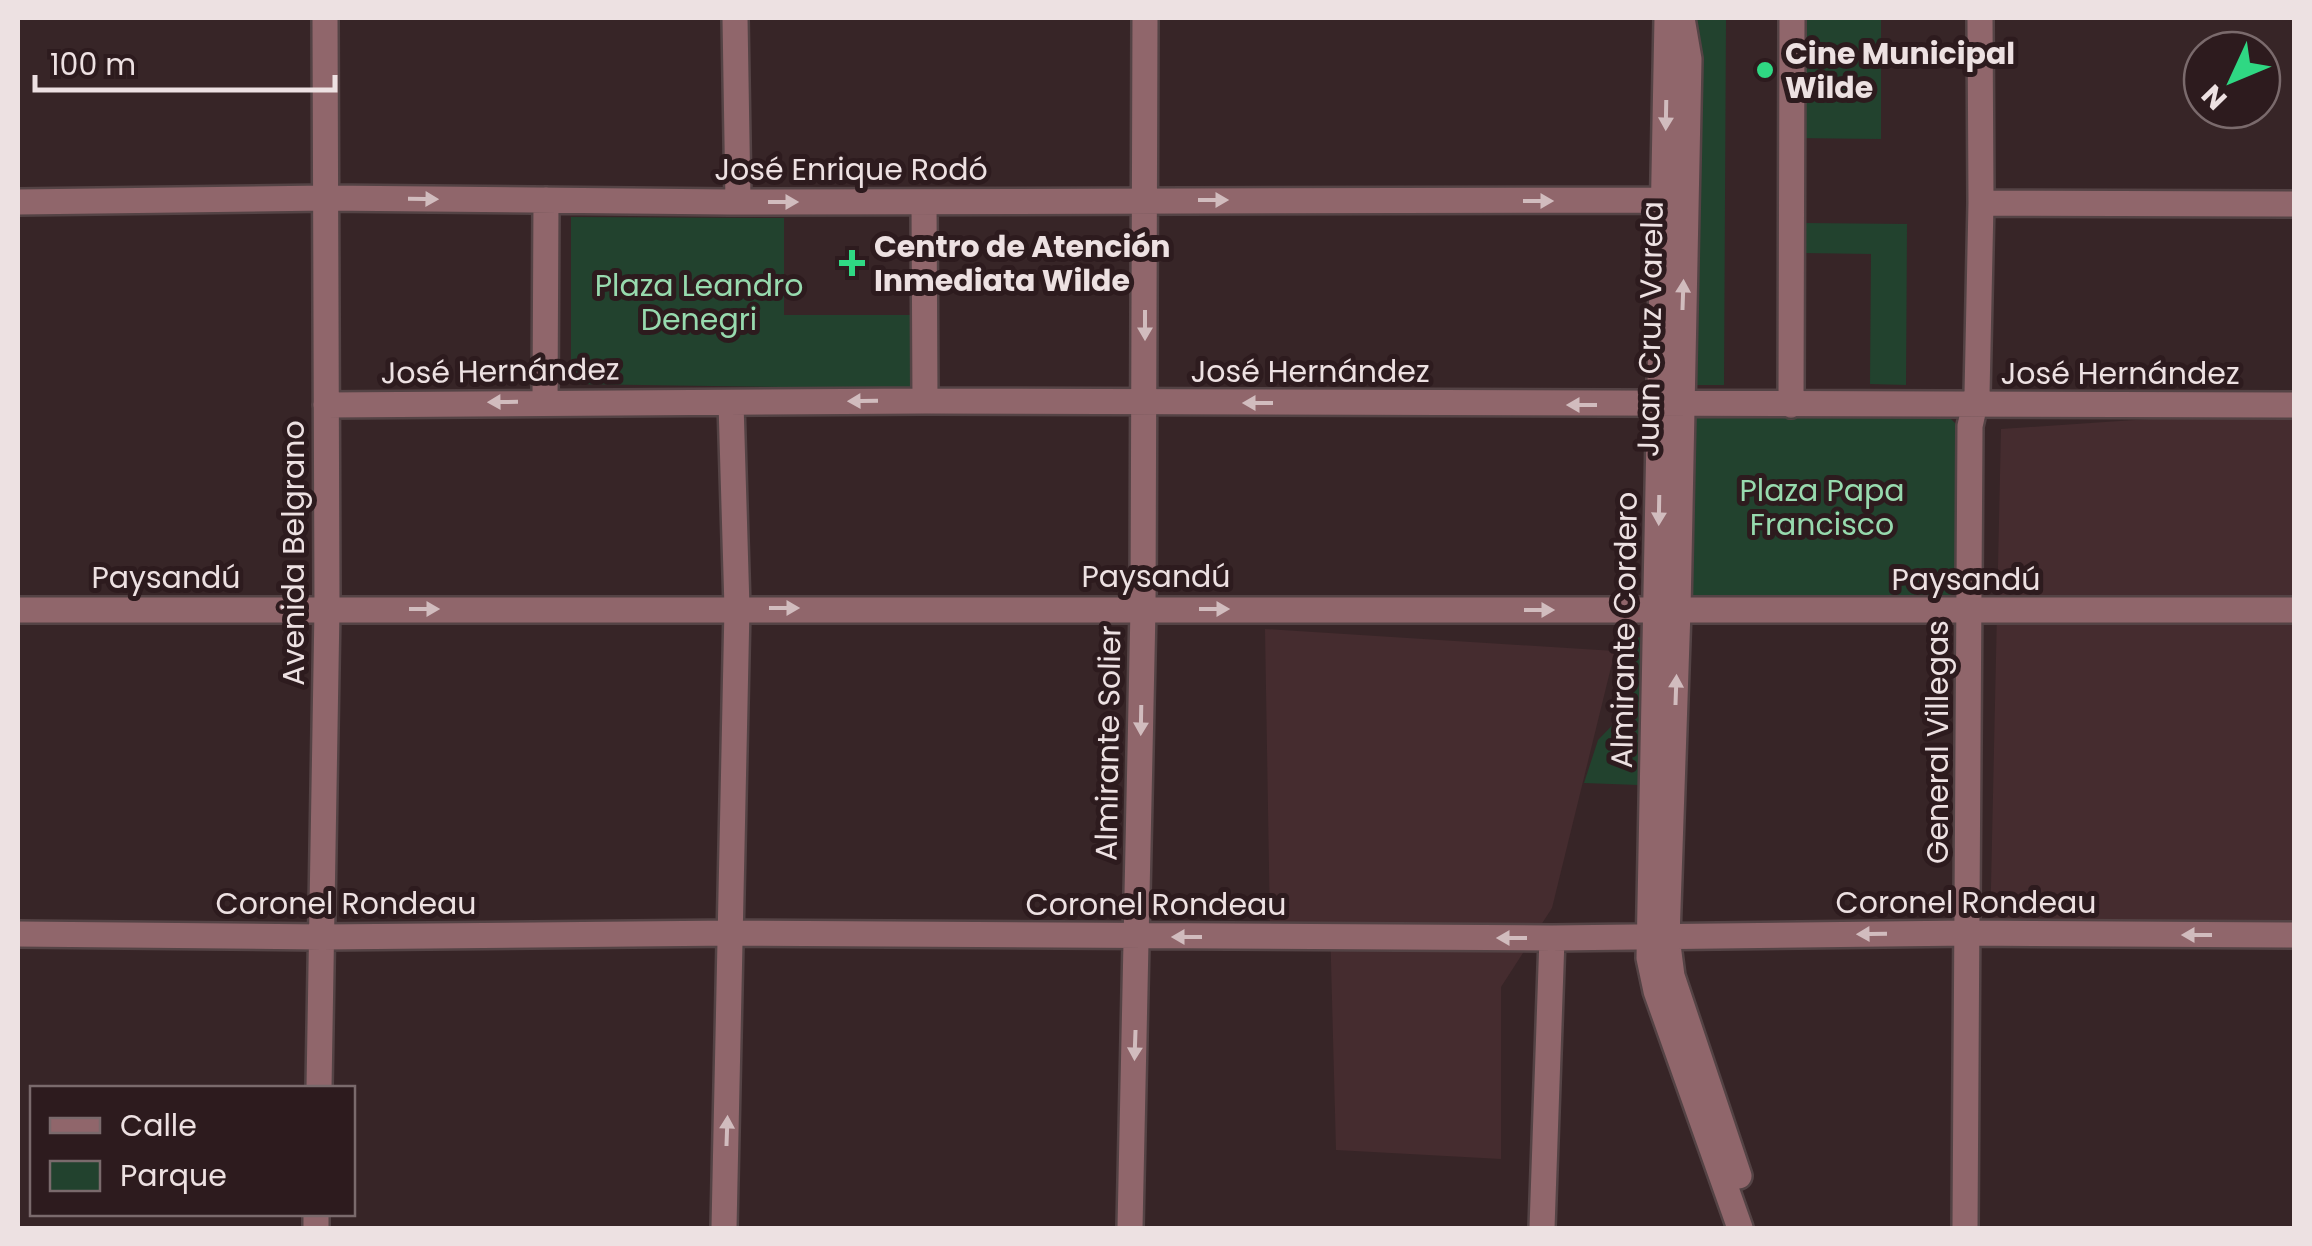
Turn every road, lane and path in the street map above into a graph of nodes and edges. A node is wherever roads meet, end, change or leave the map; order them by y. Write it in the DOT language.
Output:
graph roads {
  1 [pos="325,18"];
  2 [pos="735,18"];
  3 [pos="1144,18"];
  4 [pos="1667,18"];
  5 [pos="1682,18"];
  6 [pos="1792,18"];
  7 [pos="1980,18"];
  8 [pos="326,198"];
  9 [pos="546,200"];
  10 [pos="1146,200"];
  11 [pos="1675,200"];
  12 [pos="18,202"];
  13 [pos="738,202"];
  14 [pos="924,202"];
  15 [pos="1981,203"];
  16 [pos="2294,204"];
  17 [pos="924,400"];
  18 [pos="546,402"];
  19 [pos="1145,402"];
  20 [pos="732,403"];
  21 [pos="326,405"];
  22 [pos="1670,405"];
  23 [pos="1791,405"];
  24 [pos="2294,405"];
  25 [pos="1976,406"];
  26 [pos="738,608"];
  27 [pos="327,609"];
  28 [pos="1142,609"];
  29 [pos="18,610"];
  30 [pos="1668,610"];
  31 [pos="2294,610"];
  32 [pos="1969,612"];
  33 [pos="732,933"];
  34 [pos="18,934"];
  35 [pos="1969,934"];
  36 [pos="2294,935"];
  37 [pos="1138,936"];
  38 [pos="322,937"];
  39 [pos="1658,937"];
  40 [pos="1552,938"];
  41 [pos="319,1086"];
  42 [pos="724,1228"];
  43 [pos="1130,1228"];
  44 [pos="1542,1228"];
  45 [pos="1740,1228"];
  46 [pos="1757,1228"];
  47 [pos="1966,1228"];
  1 -- 8 [label="street, Avenida Belgrano"];
  2 -- 13 [label="street"];
  3 -- 10 [label="street, Almirante Solier"];
  4 -- 11 [label="street, one-way"];
  5 -- 11 [label="street, Juan Cruz Varela"];
  6 -- 23 [label="street"];
  7 -- 15 [label="street, General Villegas"];
  8 -- 9 [label="street, José Enrique Rodó, one-way"];
  8 -- 12 [label="street, José Enrique Rodó"];
  8 -- 21 [label="street, Avenida Belgrano"];
  9 -- 13 [label="street, José Enrique Rodó"];
  9 -- 18 [label="street"];
  10 -- 11 [label="street, José Enrique Rodó, one-way"];
  10 -- 14 [label="street, José Enrique Rodó"];
  10 -- 19 [label="street, Almirante Solier, one-way"];
  11 -- 22 [label="street, Juan Cruz Varela"];
  13 -- 14 [label="street, José Enrique Rodó, one-way"];
  14 -- 17 [label="street"];
  15 -- 16 [label="street"];
  15 -- 25 [label="street, General Villegas"];
  17 -- 19 [label="street, José Hernández"];
  17 -- 20 [label="street, José Hernández, one-way"];
  18 -- 20 [label="street, José Hernández"];
  18 -- 21 [label="street, José Hernández, one-way"];
  22 -- 19 [label="street, José Hernández, one-way"];
  19 -- 28 [label="street, Almirante Solier"];
  20 -- 26 [label="street"];
  21 -- 27 [label="street, Avenida Belgrano"];
  22 -- 23 [label="street, José Hernández"];
  22 -- 30 [label="street, Almirante Cordero"];
  23 -- 25 [label="street, José Hernández"];
  24 -- 25 [label="street, José Hernández"];
  25 -- 32 [label="street, General Villegas"];
  27 -- 26 [label="street, Paysandú, one-way"];
  26 -- 28 [label="street, Paysandú, one-way"];
  26 -- 33 [label="street"];
  27 -- 29 [label="street, Paysandú"];
  27 -- 38 [label="street, Avenida Belgrano"];
  28 -- 30 [label="street, Paysandú, one-way"];
  28 -- 37 [label="street, Almirante Solier, one-way"];
  30 -- 32 [label="street, Paysandú"];
  30 -- 39 [label="street, Almirante Cordero"];
  31 -- 32 [label="street, Paysandú"];
  32 -- 35 [label="street, General Villegas"];
  33 -- 37 [label="street, Coronel Rondeau"];
  33 -- 38 [label="street, Coronel Rondeau"];
  42 -- 33 [label="street, one-way"];
  34 -- 38 [label="street, Coronel Rondeau"];
  36 -- 35 [label="street, Coronel Rondeau, one-way"];
  35 -- 39 [label="street, Coronel Rondeau, one-way"];
  35 -- 47 [label="street, General Villegas"];
  40 -- 37 [label="street, Coronel Rondeau, one-way"];
  37 -- 43 [label="street, Almirante Solier, one-way"];
  38 -- 41 [label="street, Avenida Belgrano"];
  39 -- 40 [label="street, Coronel Rondeau"];
  39 -- 45 [label="street, Almirante Cordero"];
  39 -- 46 [label="street"];
  40 -- 44 [label="street"];
}
